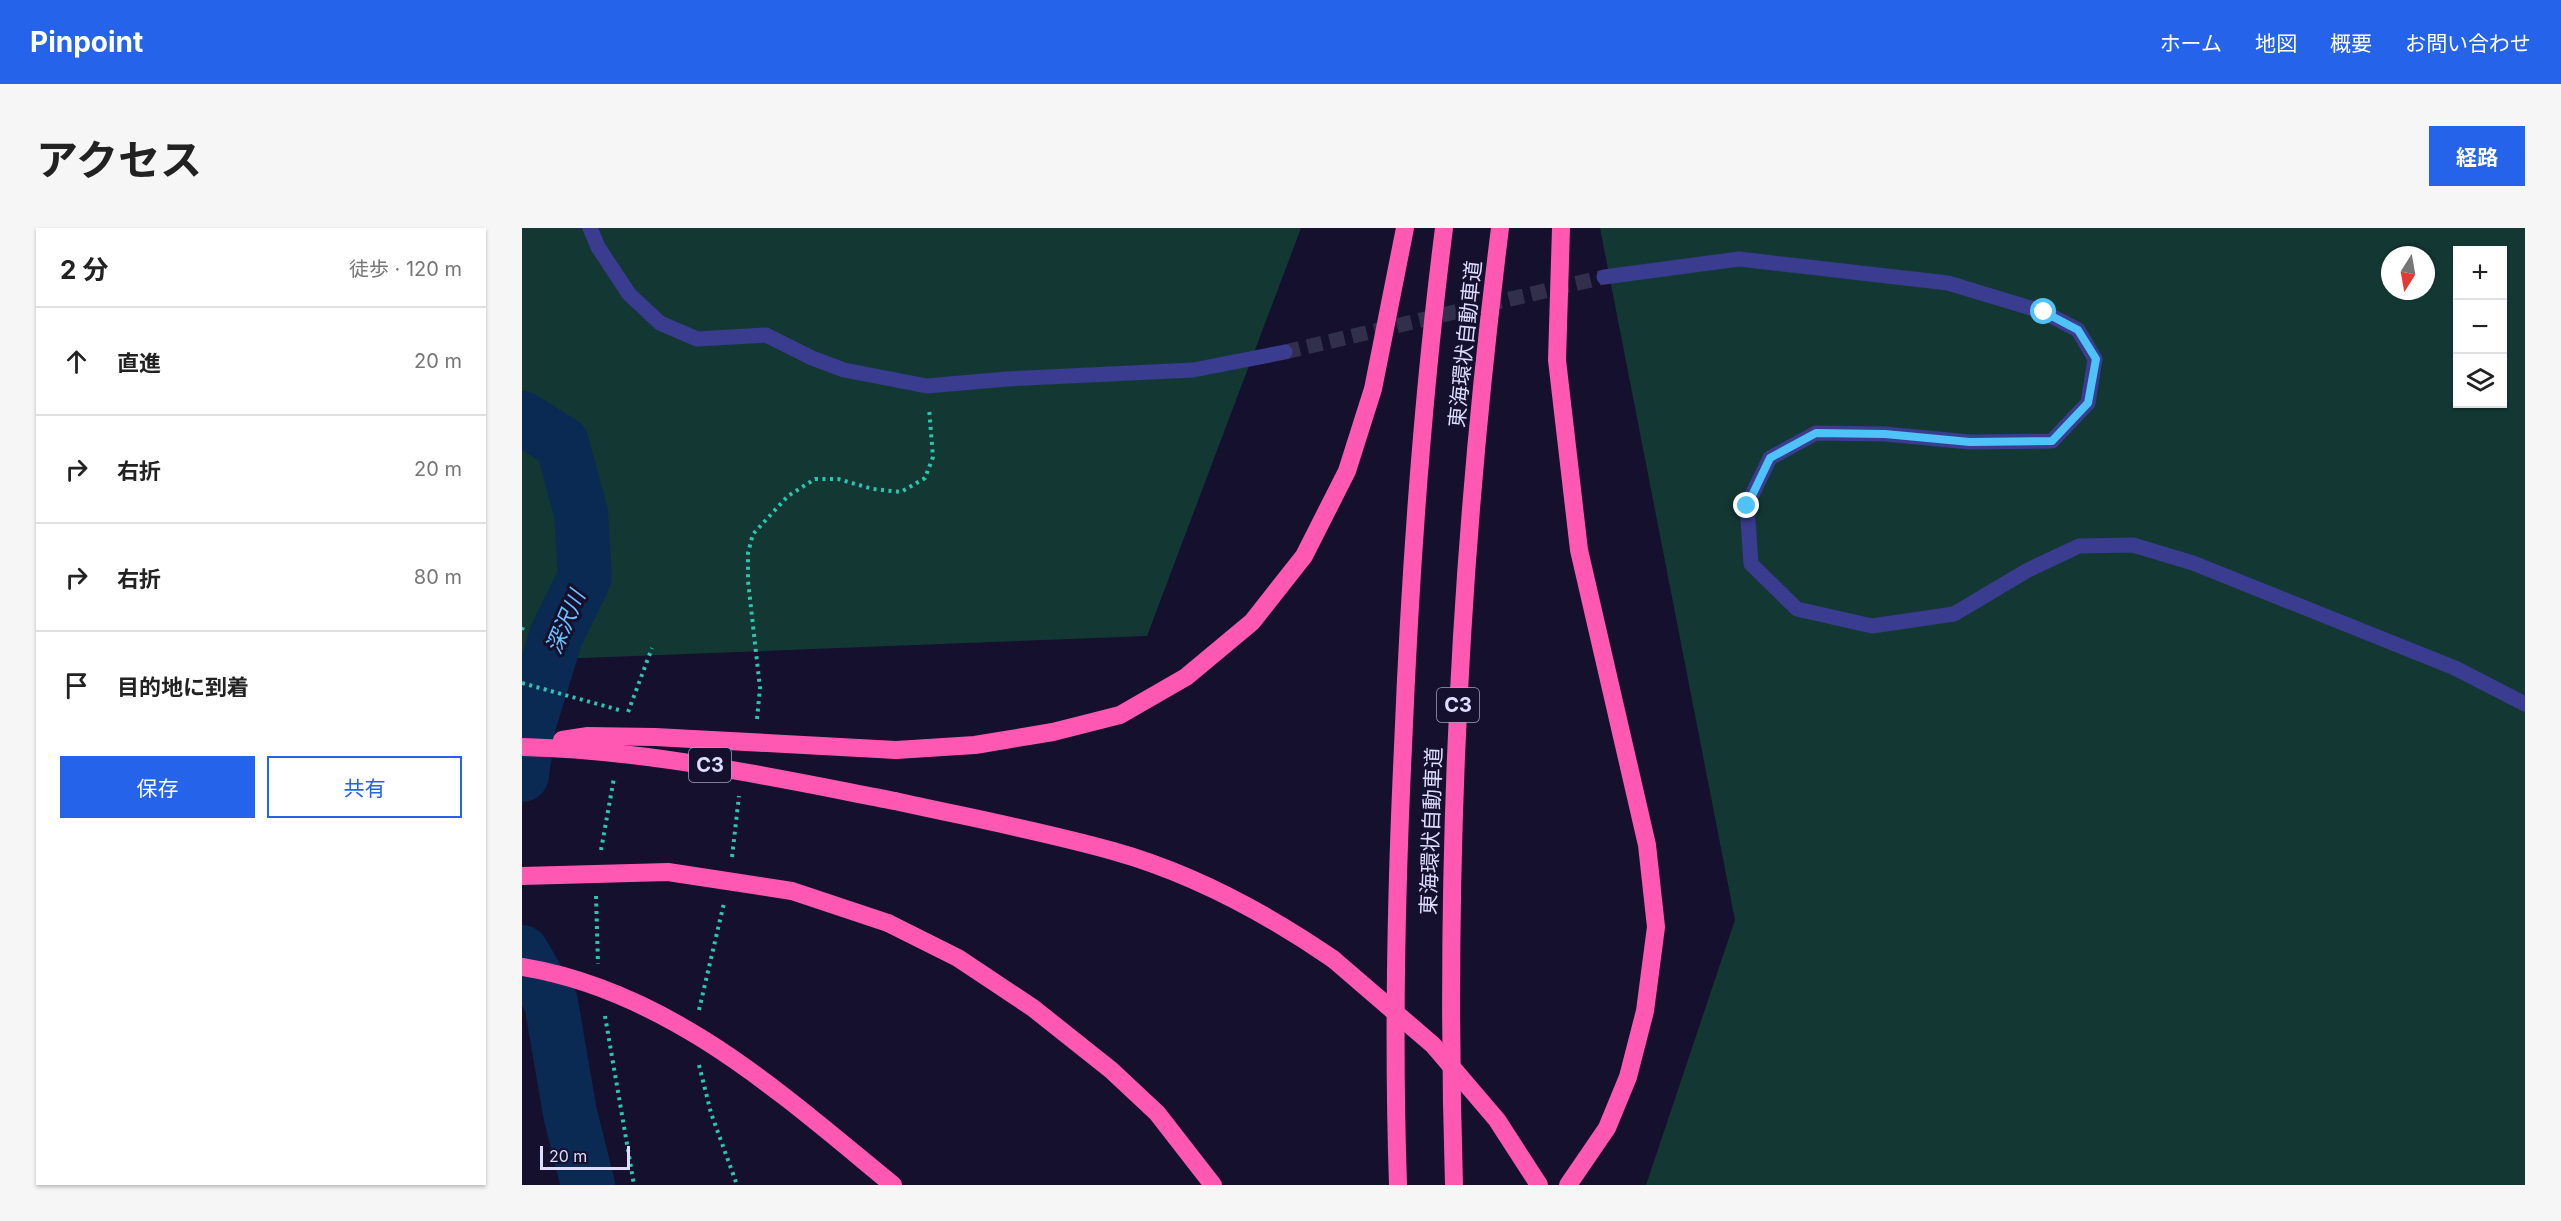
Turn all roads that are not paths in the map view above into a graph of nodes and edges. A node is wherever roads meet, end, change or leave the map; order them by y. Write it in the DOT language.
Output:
graph roads {
  1 [pos="590,228"];
  2 [pos="1405,228"];
  3 [pos="1444,228"];
  4 [pos="1500,228"];
  5 [pos="1561,228"];
  6 [pos="1604,277"];
  7 [pos="1285,352"];
  8 [pos="2525,704"];
  9 [pos="522,746"];
  10 [pos="522,876"];
  11 [pos="522,967"];
  12 [pos="893,1185"];
  13 [pos="1213,1185"];
  14 [pos="1398,1185"];
  15 [pos="1454,1185"];
  16 [pos="1539,1185"];
  17 [pos="1568,1185"];
  1 -- 7 [label="street"];
  2 -- 9 [label="highway, C3, bridge"];
  3 -- 14 [label="highway, 東海環状自動車道"];
  4 -- 15 [label="highway, 東海環状自動車道 / C3"];
  5 -- 17 [label="highway"];
  6 -- 8 [label="street"];
  9 -- 16 [label="highway, C3, bridge"];
  10 -- 13 [label="highway, bridge"];
  11 -- 12 [label="highway, bridge"];
}
